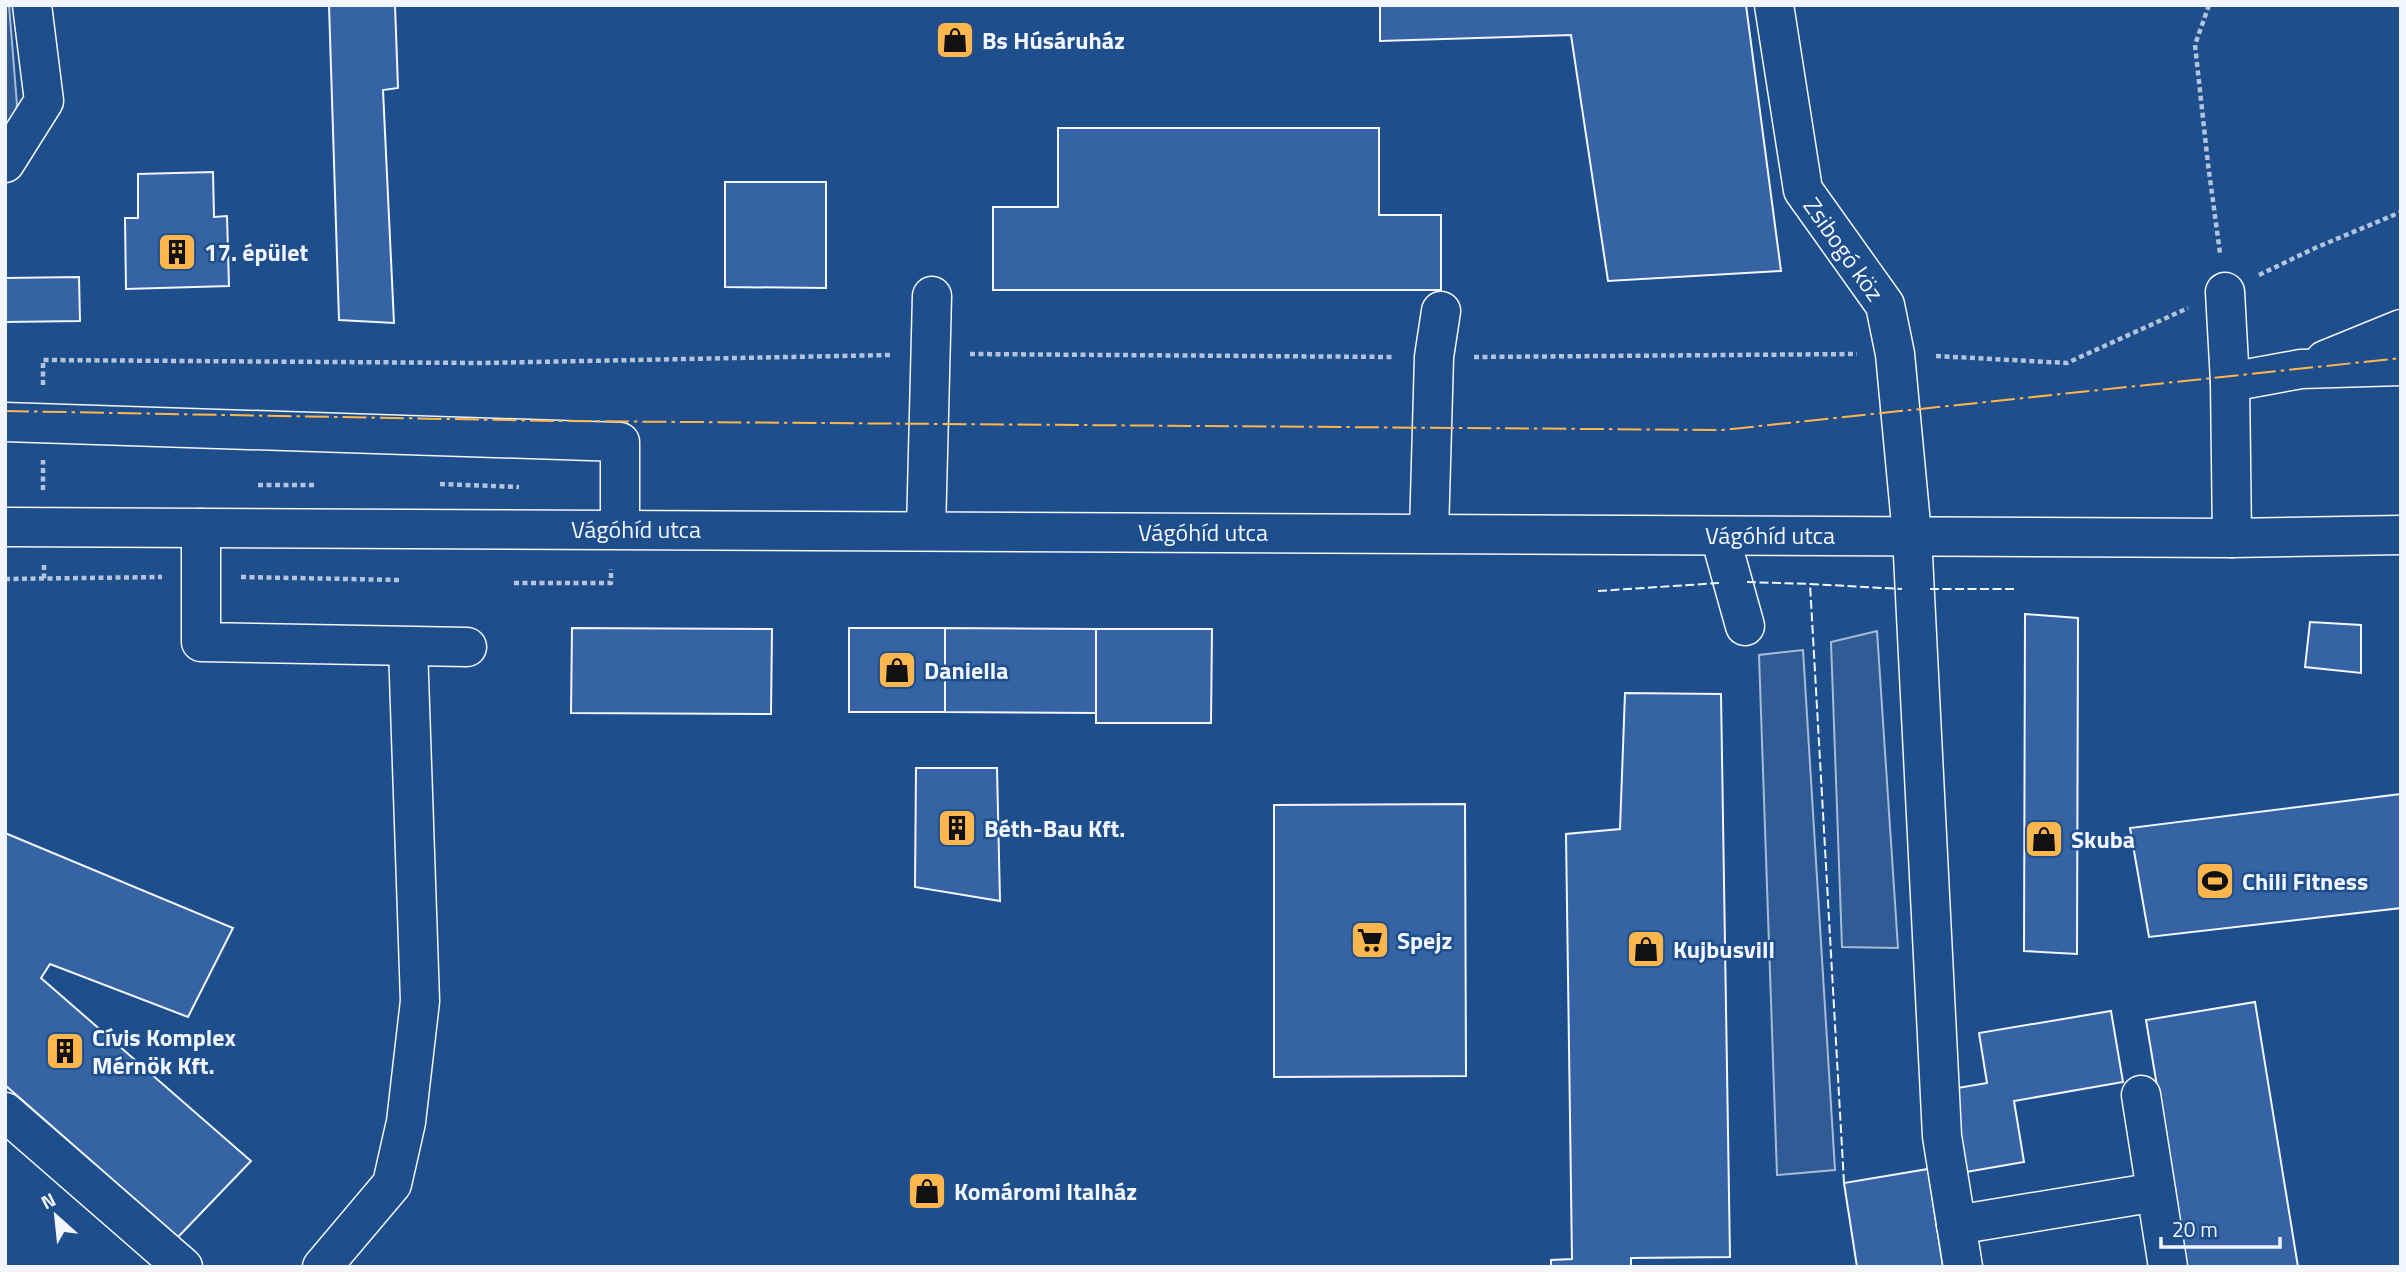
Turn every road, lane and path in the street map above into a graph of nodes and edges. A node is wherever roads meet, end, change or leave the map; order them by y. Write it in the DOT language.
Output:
graph roads {
  1 [pos="33,5"];
  2 [pos="1774,5"];
  3 [pos="2209,5"];
  4 [pos="5,163"];
  5 [pos="2401,212"];
  6 [pos="2225,292"];
  7 [pos="932,296"];
  8 [pos="1441,311"];
  9 [pos="2401,329"];
  10 [pos="930,354"];
  11 [pos="1895,354"];
  12 [pos="1434,357"];
  13 [pos="43,360"];
  14 [pos="2401,366"];
  15 [pos="2301,369"];
  16 [pos="2230,382"];
  17 [pos="5,422"];
  18 [pos="440,484"];
  19 [pos="522,487"];
  20 [pos="5,527"];
  21 [pos="201,528"];
  22 [pos="620,529"];
  23 [pos="926,531"];
  24 [pos="1429,533"];
  25 [pos="1912,535"];
  26 [pos="2401,535"];
  27 [pos="1720,536"];
  28 [pos="2232,538"];
  29 [pos="201,577"];
  30 [pos="5,579"];
  31 [pos="400,580"];
  32 [pos="514,583"];
  33 [pos="611,583"];
  34 [pos="1745,626"];
  35 [pos="408,646"];
  36 [pos="467,647"];
  37 [pos="2141,1095"];
  38 [pos="5,1112"];
  39 [pos="2156,1192"];
  40 [pos="1956,1225"];
  41 [pos="183,1267"];
  42 [pos="321,1267"];
  43 [pos="1963,1267"];
  44 [pos="2168,1267"];
  1 -- 4 [label="main road"];
  2 -- 11 [label="main road, Zsibogó köz"];
  3 -- 6 [label="path"];
  5 -- 6 [label="path"];
  6 -- 11 [label="path"];
  6 -- 16 [label="main road"];
  7 -- 10 [label="main road"];
  8 -- 12 [label="main road"];
  9 -- 15 [label="main road"];
  10 -- 12 [label="path"];
  10 -- 13 [label="path"];
  10 -- 23 [label="main road"];
  11 -- 12 [label="path"];
  11 -- 25 [label="main road, Zsibogó köz"];
  12 -- 24 [label="main road"];
  14 -- 15 [label="main road"];
  15 -- 16 [label="main road"];
  16 -- 28 [label="main road"];
  17 -- 22 [label="main road"];
  18 -- 19 [label="path"];
  20 -- 21 [label="main road, Vágóhíd utca"];
  21 -- 22 [label="main road, Vágóhíd utca"];
  21 -- 29 [label="main road"];
  22 -- 23 [label="main road, Vágóhíd utca"];
  23 -- 24 [label="main road, Vágóhíd utca"];
  24 -- 27 [label="main road, Vágóhíd utca"];
  25 -- 27 [label="main road, Vágóhíd utca"];
  25 -- 28 [label="main road, Vágóhíd utca"];
  25 -- 40 [label="main road, Zsibogó köz"];
  26 -- 28 [label="main road, Vágóhíd utca"];
  27 -- 34 [label="main road"];
  29 -- 30 [label="path"];
  29 -- 31 [label="path"];
  29 -- 35 [label="main road"];
  32 -- 33 [label="path"];
  35 -- 36 [label="main road"];
  35 -- 42 [label="main road"];
  37 -- 39 [label="main road"];
  38 -- 41 [label="main road"];
  39 -- 40 [label="main road"];
  39 -- 44 [label="main road"];
  40 -- 43 [label="main road, Zsibogó köz"];
}
